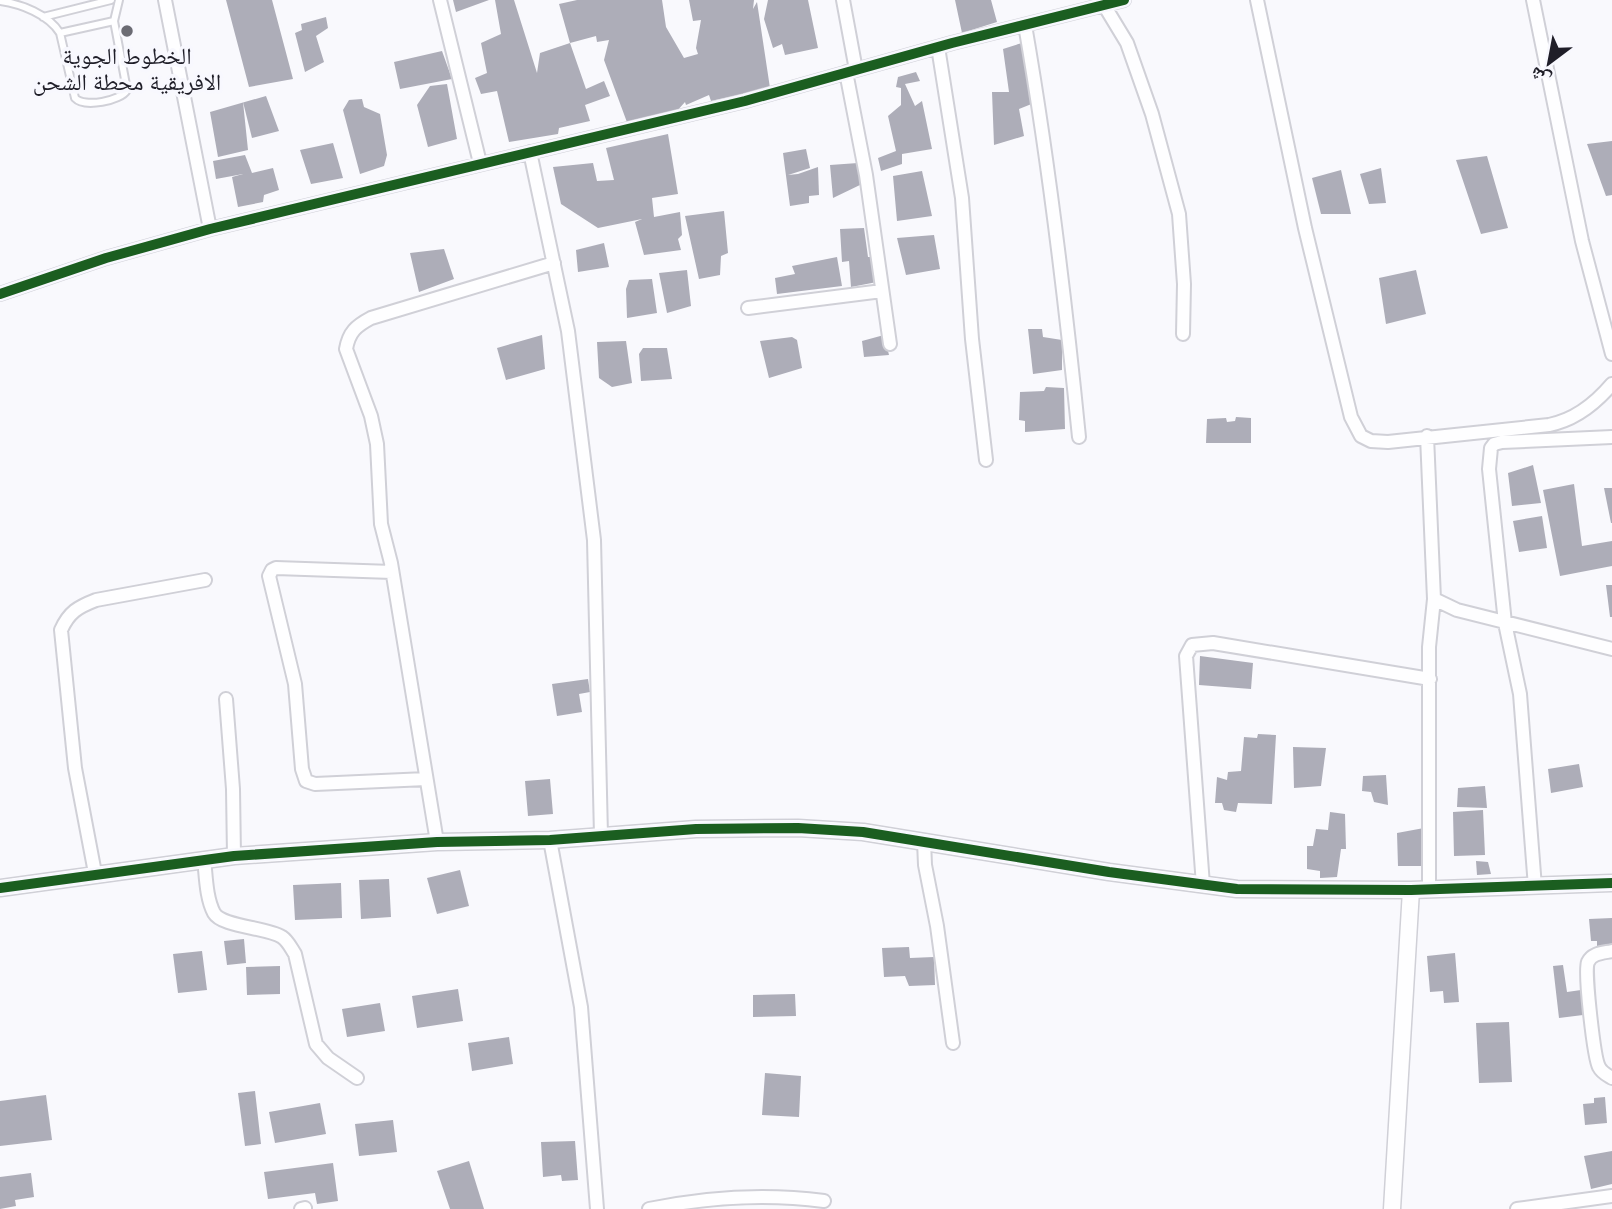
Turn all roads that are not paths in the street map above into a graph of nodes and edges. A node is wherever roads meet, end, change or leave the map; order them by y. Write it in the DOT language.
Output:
graph roads {
  1 [pos="111,0"];
  2 [pos="119,0"];
  3 [pos="165,0"];
  4 [pos="440,0"];
  5 [pos="844,0"];
  6 [pos="1124,0"];
  7 [pos="1257,0"];
  8 [pos="1533,0"];
  9 [pos="0,1"];
  10 [pos="1104,5"];
  11 [pos="43,17"];
  12 [pos="114,20"];
  13 [pos="1025,25"];
  14 [pos="60,33"];
  15 [pos="938,47"];
  16 [pos="851,71"];
  17 [pos="530,152"];
  18 [pos="480,163"];
  19 [pos="209,229"];
  20 [pos="554,263"];
  21 [pos="882,290"];
  22 [pos="0,295"];
  23 [pos="748,308"];
  24 [pos="1183,334"];
  25 [pos="890,344"];
  26 [pos="1612,354"];
  27 [pos="1612,384"];
  28 [pos="1427,436"];
  29 [pos="1079,437"];
  30 [pos="1612,437"];
  31 [pos="986,460"];
  32 [pos="393,572"];
  33 [pos="205,580"];
  34 [pos="1434,599"];
  35 [pos="1505,623"];
  36 [pos="1612,649"];
  37 [pos="1430,679"];
  38 [pos="226,699"];
  39 [pos="426,779"];
  40 [pos="601,835"];
  41 [pos="550,840"];
  42 [pos="924,841"];
  43 [pos="436,842"];
  44 [pos="234,856"];
  45 [pos="204,859"];
  46 [pos="95,873"];
  47 [pos="1612,883"];
  48 [pos="1203,885"];
  49 [pos="1535,887"];
  50 [pos="0,888"];
  51 [pos="1411,890"];
  52 [pos="1429,890"];
  53 [pos="1612,951"];
  54 [pos="953,1043"];
  55 [pos="357,1078"];
  56 [pos="1612,1078"];
  57 [pos="1612,1196"];
  58 [pos="824,1201"];
  59 [pos="597,1209"];
  60 [pos="649,1209"];
  61 [pos="1392,1209"];
  62 [pos="1517,1209"];
  1 -- 11 [label="lane"];
  2 -- 12 [label="lane"];
  3 -- 19 [label="street"];
  4 -- 18 [label="street"];
  5 -- 16 [label="street"];
  6 -- 10 [label="street"];
  7 -- 28 [label="street"];
  8 -- 26 [label="street"];
  9 -- 11 [label="lane"];
  10 -- 13 [label="street"];
  10 -- 24 [label="street"];
  11 -- 14 [label="lane"];
  12 -- 14 [label="lane"];
  12 -- 14 [label="lane"];
  13 -- 15 [label="street"];
  13 -- 29 [label="street"];
  15 -- 16 [label="street"];
  15 -- 31 [label="street"];
  16 -- 17 [label="street"];
  16 -- 21 [label="street"];
  17 -- 18 [label="street"];
  17 -- 20 [label="street"];
  18 -- 19 [label="street"];
  19 -- 22 [label="street"];
  20 -- 32 [label="street"];
  20 -- 40 [label="street"];
  21 -- 23 [label="street"];
  21 -- 25 [label="street"];
  27 -- 28 [label="street"];
  28 -- 34 [label="street"];
  30 -- 35 [label="street"];
  32 -- 39 [label="street"];
  32 -- 39 [label="street"];
  33 -- 46 [label="street"];
  34 -- 35 [label="street"];
  34 -- 37 [label="street"];
  35 -- 36 [label="street"];
  35 -- 49 [label="street"];
  37 -- 48 [label="street"];
  37 -- 52 [label="street"];
  38 -- 44 [label="street"];
  39 -- 43 [label="street"];
  40 -- 41 [label="street"];
  40 -- 42 [label="street"];
  41 -- 43 [label="street"];
  41 -- 59 [label="street"];
  42 -- 48 [label="street"];
  42 -- 54 [label="street"];
  43 -- 44 [label="street"];
  44 -- 45 [label="street"];
  45 -- 46 [label="street"];
  45 -- 55 [label="street"];
  46 -- 50 [label="street"];
  47 -- 49 [label="street"];
  48 -- 51 [label="street"];
  49 -- 52 [label="street"];
  51 -- 52 [label="street"];
  51 -- 61 [label="street"];
  53 -- 56 [label="street"];
  57 -- 62 [label="street"];
  58 -- 60 [label="street"];
}
